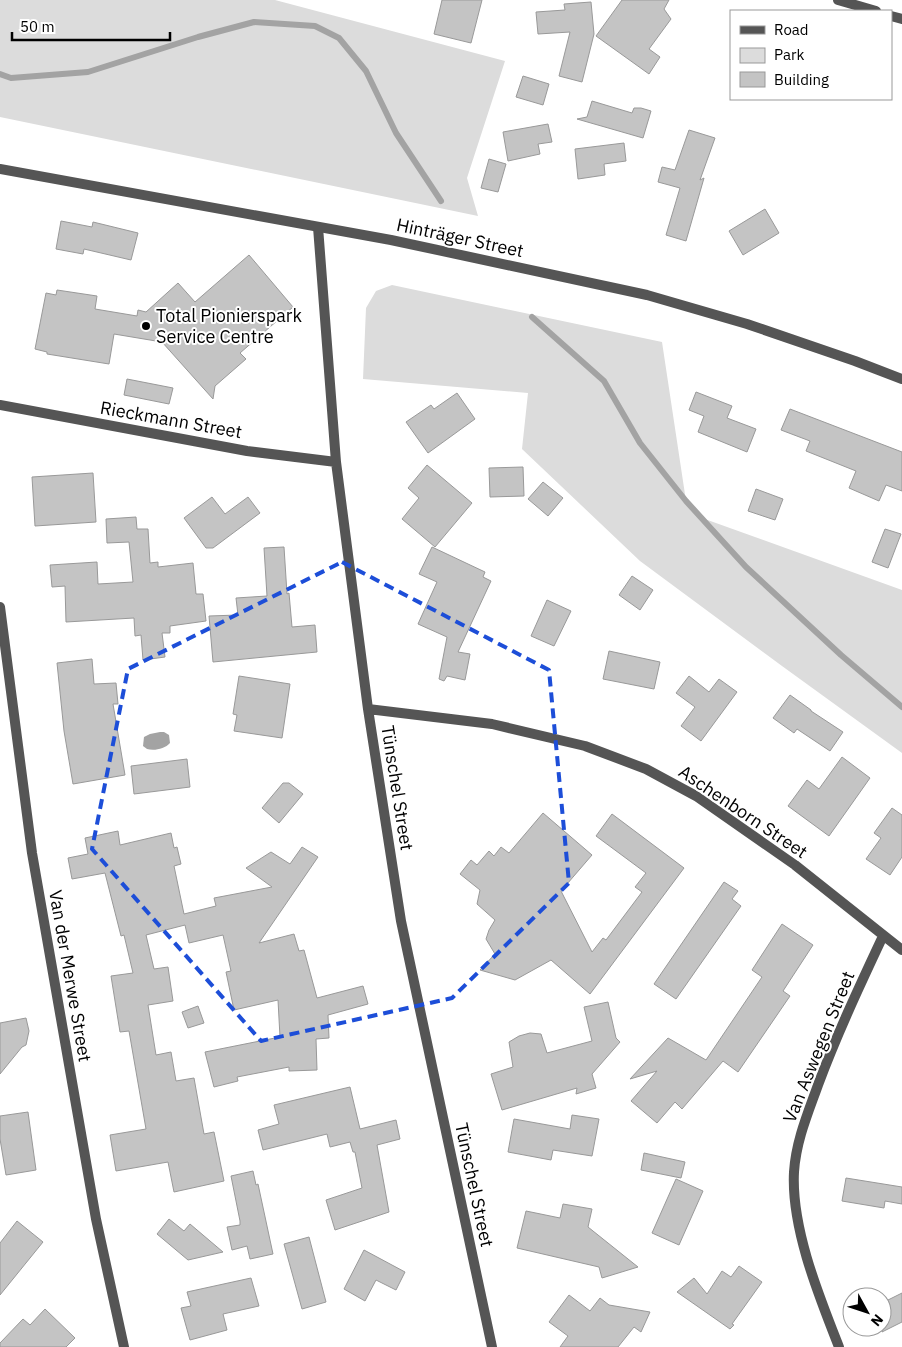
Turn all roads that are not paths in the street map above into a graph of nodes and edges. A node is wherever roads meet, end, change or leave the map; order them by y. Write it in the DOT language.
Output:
graph roads {
  1 [pos="838,0"];
  2 [pos="873,10"];
  3 [pos="0,169"];
  4 [pos="318,227"];
  5 [pos="902,379"];
  6 [pos="0,405"];
  7 [pos="336,462"];
  8 [pos="0,607"];
  9 [pos="368,709"];
  10 [pos="883,936"];
  11 [pos="902,950"];
  12 [pos="124,1347"];
  13 [pos="492,1347"];
  14 [pos="839,1347"];
  1 -- 2 [label="street"];
  3 -- 4 [label="street, Hinträger Street"];
  4 -- 5 [label="street, Hinträger Street"];
  4 -- 7 [label="street, Tünschel Street"];
  6 -- 7 [label="street, Rieckmann Street"];
  7 -- 9 [label="street, Tünschel Street"];
  8 -- 12 [label="street, Van der Merwe Street"];
  9 -- 10 [label="street, Aschenborn Street"];
  9 -- 13 [label="street, Tünschel Street"];
  10 -- 11 [label="street, Aschenborn Street"];
  10 -- 14 [label="street, Van Aswegen Street"];
}
